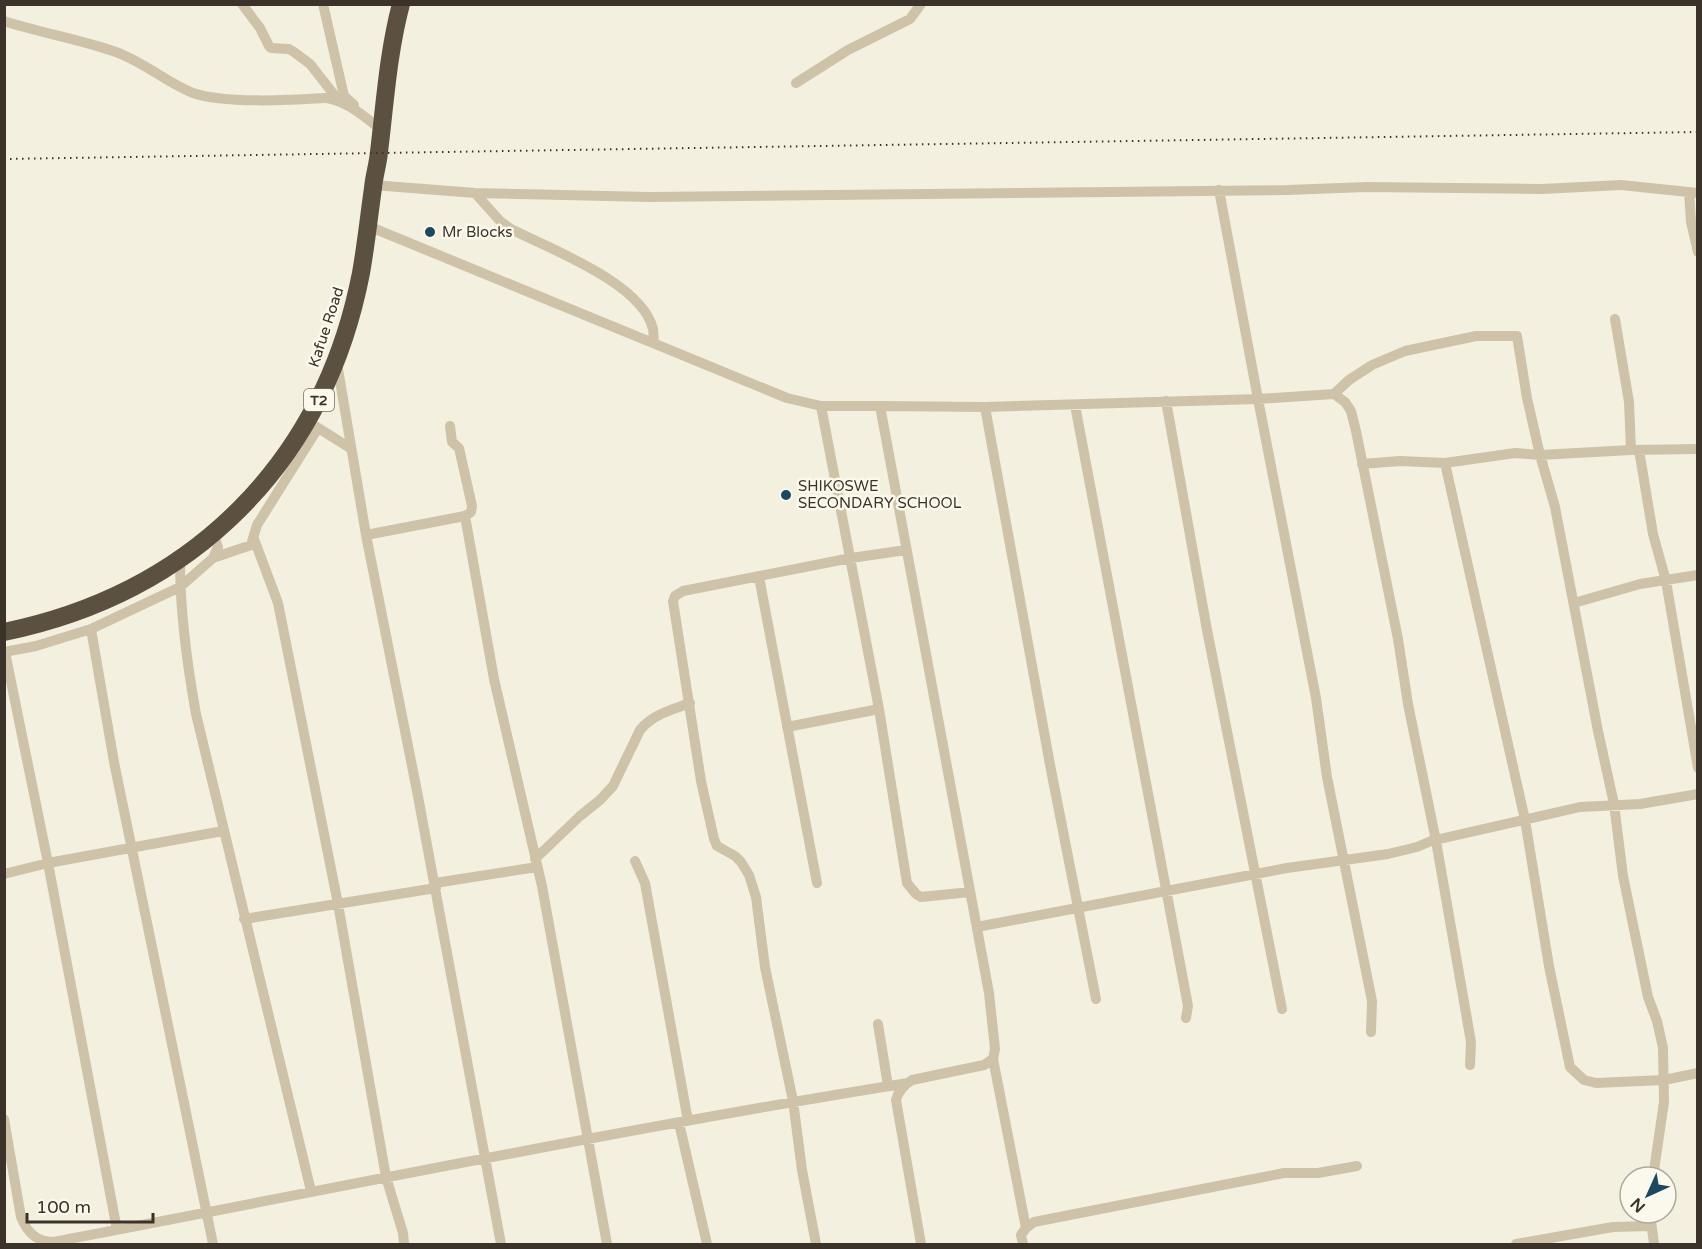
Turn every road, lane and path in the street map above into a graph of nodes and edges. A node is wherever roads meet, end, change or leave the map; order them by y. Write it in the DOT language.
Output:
graph roads {
  1 [pos="242,4"];
  2 [pos="323,4"];
  3 [pos="401,4"];
  4 [pos="921,4"];
  5 [pos="4,21"];
  6 [pos="796,83"];
  7 [pos="339,100"];
  8 [pos="375,125"];
  9 [pos="373,185"];
  10 [pos="1220,190"];
  11 [pos="1693,193"];
  12 [pos="475,194"];
  13 [pos="368,226"];
  14 [pos="1698,252"];
  15 [pos="1615,319"];
  16 [pos="654,344"];
  17 [pos="336,360"];
  18 [pos="1334,394"];
  19 [pos="1258,399"];
  20 [pos="1166,401"];
  21 [pos="1075,405"];
  22 [pos="821,406"];
  23 [pos="880,406"];
  24 [pos="985,407"];
  25 [pos="313,424"];
  26 [pos="450,426"];
  27 [pos="350,448"];
  28 [pos="1698,449"];
  29 [pos="1635,450"];
  30 [pos="1540,455"];
  31 [pos="1445,463"];
  32 [pos="1362,464"];
  33 [pos="465,516"];
  34 [pos="213,534"];
  35 [pos="366,535"];
  36 [pos="254,539"];
  37 [pos="906,550"];
  38 [pos="213,558"];
  39 [pos="851,558"];
  40 [pos="180,561"];
  41 [pos="1698,575"];
  42 [pos="759,577"];
  43 [pos="1666,581"];
  44 [pos="180,587"];
  45 [pos="1574,603"];
  46 [pos="91,629"];
  47 [pos="4,632"];
  48 [pos="5,652"];
  49 [pos="690,704"];
  50 [pos="879,709"];
  51 [pos="787,727"];
  52 [pos="1698,768"];
  53 [pos="1698,794"];
  54 [pos="1614,804"];
  55 [pos="1525,820"];
  56 [pos="223,831"];
  57 [pos="1436,841"];
  58 [pos="132,849"];
  59 [pos="1344,859"];
  60 [pos="635,861"];
  61 [pos="48,863"];
  62 [pos="536,863"];
  63 [pos="4,874"];
  64 [pos="1256,874"];
  65 [pos="817,882"];
  66 [pos="435,886"];
  67 [pos="970,892"];
  68 [pos="1168,892"];
  69 [pos="338,904"];
  70 [pos="1078,906"];
  71 [pos="244,919"];
  72 [pos="977,927"];
  73 [pos="1096,999"];
  74 [pos="1282,1009"];
  75 [pos="1186,1018"];
  76 [pos="878,1024"];
  77 [pos="1371,1032"];
  78 [pos="993,1059"];
  79 [pos="1470,1065"];
  80 [pos="1698,1073"];
  81 [pos="1664,1080"];
  82 [pos="908,1083"];
  83 [pos="888,1086"];
  84 [pos="793,1101"];
  85 [pos="4,1119"];
  86 [pos="684,1122"];
  87 [pos="586,1140"];
  88 [pos="485,1160"];
  89 [pos="1655,1165"];
  90 [pos="1357,1166"];
  91 [pos="386,1177"];
  92 [pos="311,1191"];
  93 [pos="207,1214"];
  94 [pos="1650,1226"];
  95 [pos="1026,1228"];
  96 [pos="117,1230"];
  97 [pos="44,1243"];
  98 [pos="1517,1244"];
  99 [pos="213,1245"];
  100 [pos="404,1245"];
  101 [pos="501,1245"];
  102 [pos="607,1245"];
  103 [pos="707,1245"];
  104 [pos="816,1245"];
  105 [pos="921,1245"];
  106 [pos="1023,1245"];
  107 [pos="1654,1245"];
  1 -- 7 [label="street"];
  2 -- 8 [label="street"];
  3 -- 8 [label="highway, Kafue Road / T2"];
  4 -- 6 [label="street"];
  5 -- 7 [label="street"];
  7 -- 8 [label="street"];
  8 -- 9 [label="highway, Kafue Road / T2"];
  9 -- 12 [label="street"];
  9 -- 13 [label="highway, Kafue Road / T2"];
  10 -- 11 [label="street"];
  10 -- 12 [label="street"];
  10 -- 19 [label="street"];
  11 -- 14 [label="street"];
  12 -- 16 [label="street"];
  13 -- 16 [label="street"];
  13 -- 17 [label="highway, Kafue Road / T2"];
  15 -- 29 [label="street"];
  16 -- 22 [label="street"];
  17 -- 25 [label="highway, Kafue Road / T2"];
  17 -- 27 [label="street"];
  18 -- 19 [label="street"];
  18 -- 30 [label="street"];
  18 -- 32 [label="street"];
  19 -- 20 [label="street"];
  19 -- 59 [label="street"];
  20 -- 21 [label="street"];
  20 -- 64 [label="street"];
  21 -- 24 [label="street"];
  21 -- 68 [label="street"];
  22 -- 23 [label="street"];
  22 -- 39 [label="street"];
  23 -- 24 [label="street"];
  23 -- 37 [label="street"];
  24 -- 70 [label="street"];
  25 -- 27 [label="street"];
  25 -- 34 [label="highway, Kafue Road / T2"];
  25 -- 36 [label="street"];
  26 -- 33 [label="street"];
  27 -- 35 [label="street"];
  28 -- 29 [label="street"];
  29 -- 30 [label="street"];
  29 -- 43 [label="street"];
  30 -- 31 [label="street"];
  30 -- 45 [label="street"];
  31 -- 32 [label="street"];
  31 -- 55 [label="street"];
  32 -- 57 [label="street"];
  33 -- 35 [label="street"];
  33 -- 62 [label="street"];
  34 -- 38 [label="street"];
  34 -- 40 [label="highway, Kafue Road / T2"];
  35 -- 66 [label="street"];
  36 -- 38 [label="street"];
  36 -- 69 [label="street"];
  37 -- 39 [label="street"];
  37 -- 67 [label="street"];
  38 -- 44 [label="street"];
  39 -- 42 [label="street"];
  39 -- 50 [label="street"];
  40 -- 44 [label="street"];
  40 -- 47 [label="highway, Kafue Road / T2"];
  41 -- 43 [label="street"];
  42 -- 49 [label="street"];
  42 -- 51 [label="street"];
  43 -- 45 [label="street"];
  43 -- 52 [label="street"];
  44 -- 46 [label="street"];
  44 -- 56 [label="street"];
  45 -- 54 [label="street"];
  46 -- 48 [label="street"];
  46 -- 58 [label="street"];
  48 -- 61 [label="street"];
  49 -- 62 [label="street"];
  49 -- 84 [label="street"];
  50 -- 51 [label="street"];
  50 -- 67 [label="street"];
  51 -- 65 [label="street"];
  53 -- 54 [label="street"];
  54 -- 55 [label="street"];
  54 -- 81 [label="street"];
  55 -- 57 [label="street"];
  55 -- 81 [label="street"];
  56 -- 58 [label="street"];
  56 -- 71 [label="street"];
  57 -- 59 [label="street"];
  57 -- 79 [label="street"];
  58 -- 61 [label="street"];
  58 -- 93 [label="street"];
  59 -- 64 [label="street"];
  59 -- 77 [label="street"];
  60 -- 86 [label="street"];
  61 -- 63 [label="street"];
  61 -- 96 [label="street"];
  62 -- 66 [label="street"];
  62 -- 87 [label="street"];
  64 -- 68 [label="street"];
  64 -- 74 [label="street"];
  66 -- 69 [label="street"];
  66 -- 88 [label="street"];
  67 -- 72 [label="street"];
  68 -- 70 [label="street"];
  68 -- 75 [label="street"];
  69 -- 71 [label="street"];
  69 -- 91 [label="street"];
  70 -- 72 [label="street"];
  70 -- 73 [label="street"];
  71 -- 92 [label="street"];
  72 -- 78 [label="street"];
  76 -- 83 [label="street"];
  78 -- 82 [label="street"];
  78 -- 95 [label="street"];
  80 -- 81 [label="street"];
  81 -- 89 [label="street"];
  82 -- 83 [label="street"];
  82 -- 105 [label="street"];
  83 -- 84 [label="street"];
  84 -- 86 [label="street"];
  84 -- 104 [label="street"];
  85 -- 97 [label="street"];
  86 -- 87 [label="street"];
  86 -- 103 [label="street"];
  87 -- 88 [label="street"];
  87 -- 102 [label="street"];
  88 -- 91 [label="street"];
  88 -- 101 [label="street"];
  90 -- 95 [label="street"];
  91 -- 92 [label="street"];
  91 -- 100 [label="street"];
  92 -- 93 [label="street"];
  93 -- 96 [label="street"];
  93 -- 99 [label="street"];
  94 -- 98 [label="street"];
  94 -- 107 [label="street"];
  95 -- 106 [label="street"];
  96 -- 97 [label="street"];
}
